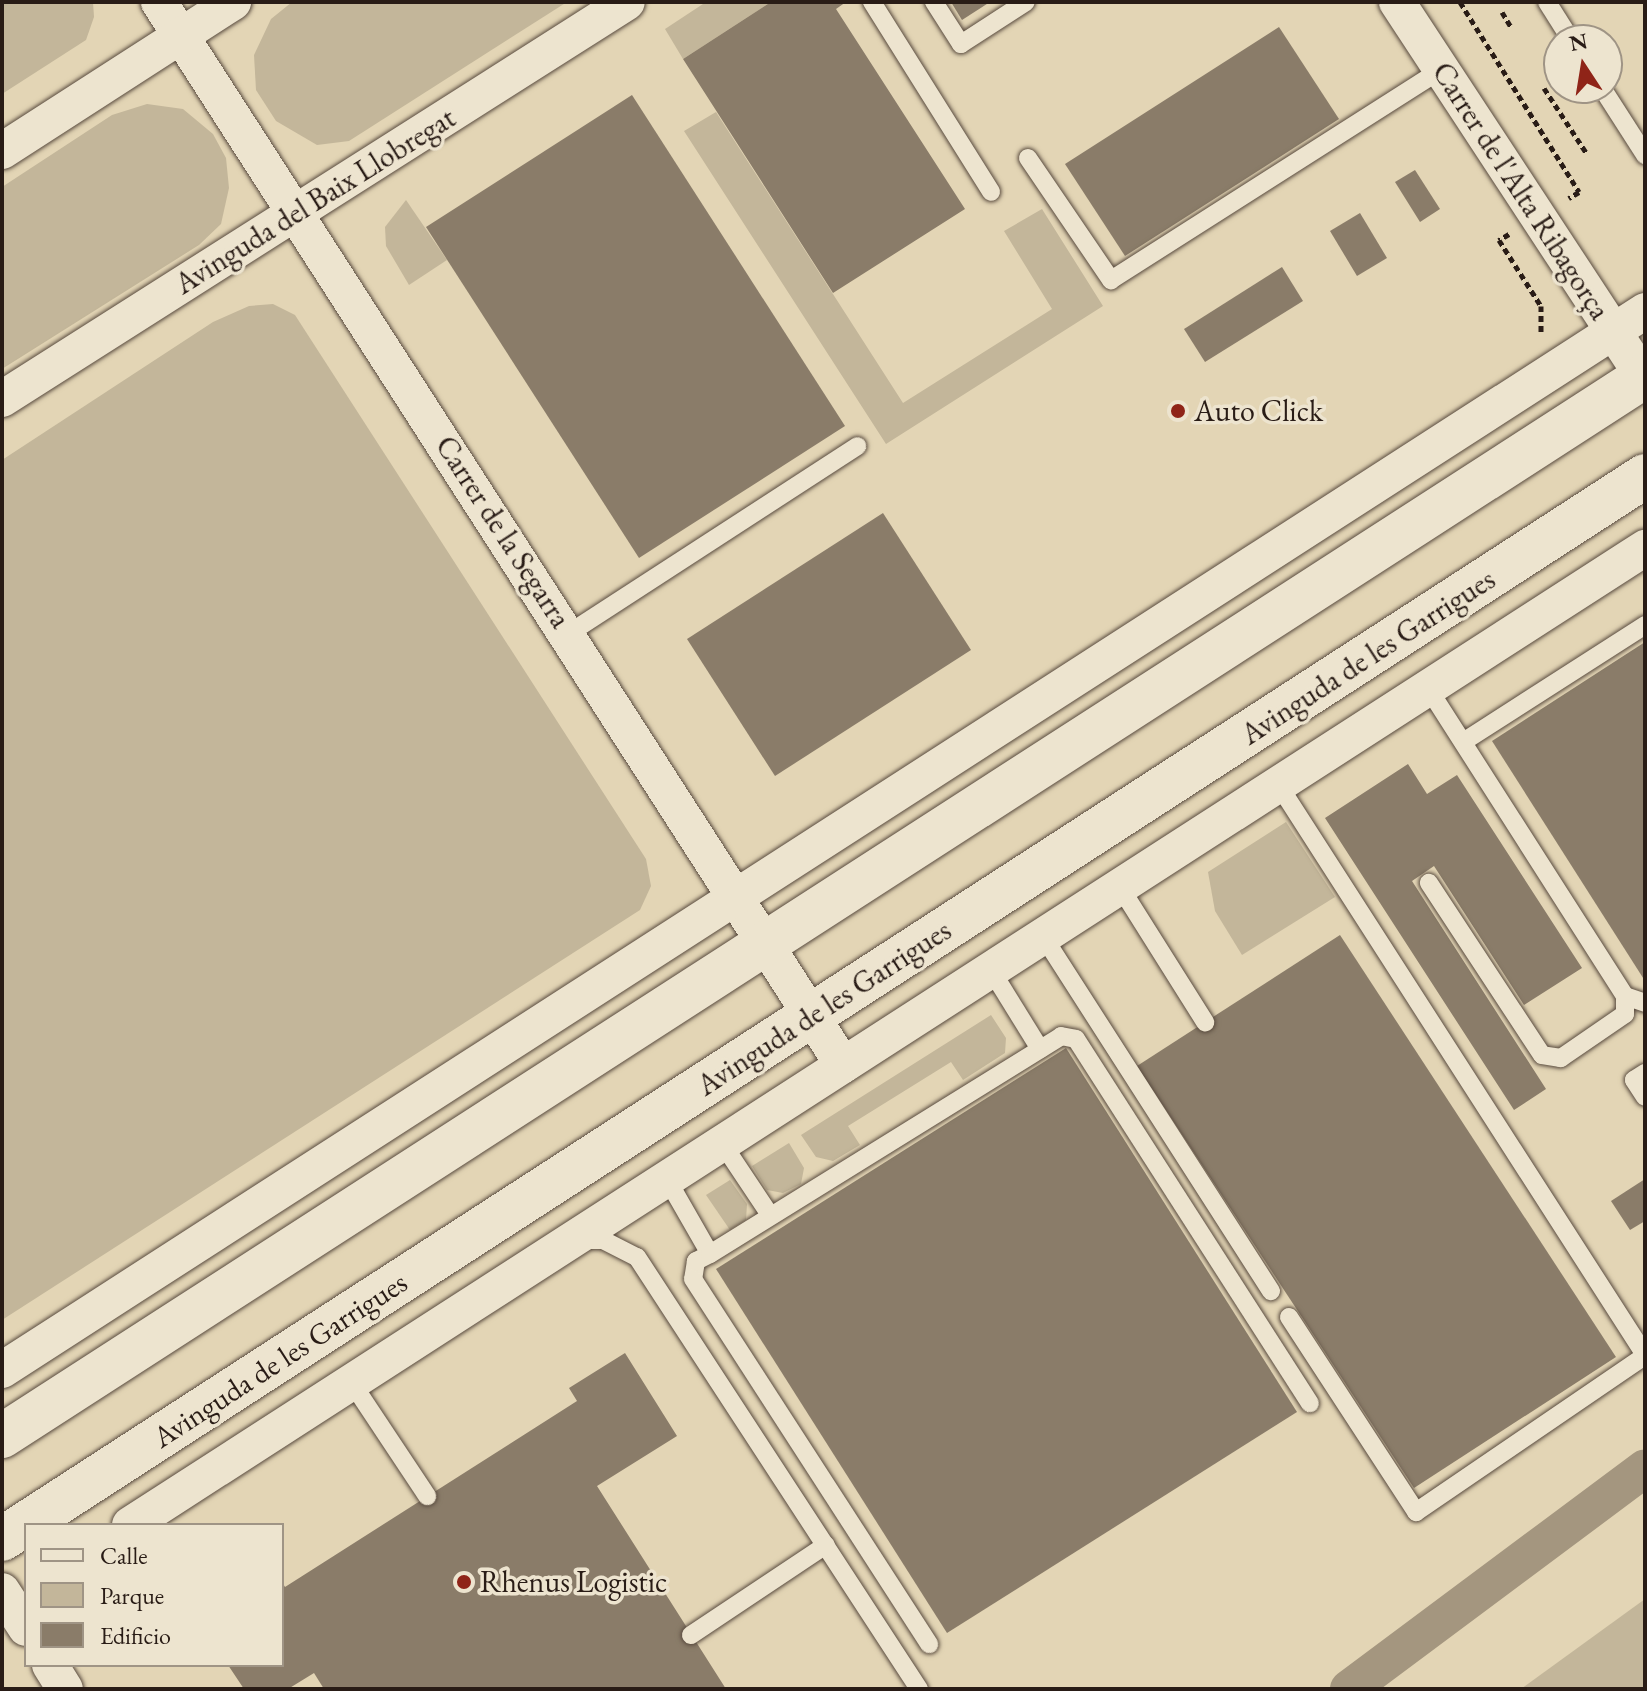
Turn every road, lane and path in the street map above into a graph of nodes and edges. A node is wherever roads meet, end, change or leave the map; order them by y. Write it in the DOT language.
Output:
graph roads {
  1 [pos="159,2"];
  2 [pos="233,2"];
  3 [pos="627,2"];
  4 [pos="872,2"];
  5 [pos="934,2"];
  6 [pos="1026,2"];
  7 [pos="1397,2"];
  8 [pos="1547,2"];
  9 [pos="1502,12"];
  10 [pos="1561,24"];
  11 [pos="1511,27"];
  12 [pos="180,36"];
  13 [pos="1441,70"];
  14 [pos="1554,104"];
  15 [pos="1612,104"];
  16 [pos="2,151"];
  17 [pos="1587,154"];
  18 [pos="1645,155"];
  19 [pos="1028,158"];
  20 [pos="991,192"];
  21 [pos="298,211"];
  22 [pos="1645,311"];
  23 [pos="1613,331"];
  24 [pos="1644,378"];
  25 [pos="2,399"];
  26 [pos="857,446"];
  27 [pos="1645,476"];
  28 [pos="1645,548"];
  29 [pos="1645,625"];
  30 [pos="568,634"];
  31 [pos="1428,688"];
  32 [pos="1463,742"];
  33 [pos="1278,784"];
  34 [pos="1429,883"];
  35 [pos="1120,887"];
  36 [pos="736,897"];
  37 [pos="1043,936"];
  38 [pos="766,943"];
  39 [pos="991,970"];
  40 [pos="1625,996"];
  41 [pos="1645,1003"];
  42 [pos="812,1015"];
  43 [pos="1205,1022"];
  44 [pos="1040,1049"];
  45 [pos="843,1065"];
  46 [pos="1645,1073"];
  47 [pos="1645,1097"];
  48 [pos="722,1143"];
  49 [pos="667,1179"];
  50 [pos="770,1215"];
  51 [pos="571,1241"];
  52 [pos="710,1254"];
  53 [pos="1271,1291"];
  54 [pos="1289,1317"];
  55 [pos="1645,1356"];
  56 [pos="2,1370"];
  57 [pos="352,1383"];
  58 [pos="1310,1403"];
  59 [pos="2,1436"];
  60 [pos="427,1496"];
  61 [pos="27,1523"];
  62 [pos="133,1523"];
  63 [pos="24,1525"];
  64 [pos="2,1539"];
  65 [pos="826,1545"];
  66 [pos="691,1635"];
  67 [pos="929,1644"];
  68 [pos="51,1667"];
  69 [pos="65,1689"];
  70 [pos="919,1689"];
  1 -- 12 [label="street, Carrer de la Segarra"];
  2 -- 12 [label="street"];
  3 -- 21 [label="street, Avinguda del Baix Llobregat"];
  4 -- 20 [label="lane"];
  5 -- 6 [label="lane"];
  7 -- 13 [label="street, Carrer de l'Alta Ribagorça"];
  8 -- 10 [label="lane"];
  9 -- 11 [label="path"];
  12 -- 16 [label="street"];
  12 -- 21 [label="street, Carrer de la Segarra"];
  13 -- 19 [label="lane"];
  13 -- 23 [label="street, Carrer de l'Alta Ribagorça"];
  14 -- 17 [label="path"];
  15 -- 18 [label="lane"];
  21 -- 25 [label="street, Avinguda del Baix Llobregat"];
  21 -- 30 [label="street, Carrer de la Segarra"];
  22 -- 23 [label="street"];
  23 -- 24 [label="street, Carrer de l'Alta Ribagorça"];
  23 -- 36 [label="street"];
  24 -- 38 [label="street"];
  26 -- 30 [label="lane"];
  27 -- 42 [label="street, Avinguda de les Garrigues"];
  28 -- 31 [label="street, Avinguda de les Garrigues"];
  29 -- 32 [label="lane"];
  30 -- 36 [label="street, Carrer de la Segarra"];
  31 -- 32 [label="lane"];
  31 -- 33 [label="street, Avinguda de les Garrigues"];
  32 -- 40 [label="lane"];
  33 -- 35 [label="street, Avinguda de les Garrigues"];
  33 -- 55 [label="lane"];
  34 -- 40 [label="lane"];
  35 -- 37 [label="street, Avinguda de les Garrigues"];
  35 -- 43 [label="lane"];
  36 -- 38 [label="street, Carrer de la Segarra"];
  36 -- 56 [label="street"];
  37 -- 39 [label="street, Avinguda de les Garrigues"];
  37 -- 53 [label="lane"];
  38 -- 42 [label="street, Carrer de la Segarra"];
  38 -- 59 [label="street"];
  39 -- 44 [label="lane"];
  39 -- 45 [label="street, Avinguda de les Garrigues"];
  40 -- 41 [label="lane"];
  42 -- 45 [label="street, Carrer de la Segarra"];
  42 -- 61 [label="street, Avinguda de les Garrigues"];
  44 -- 50 [label="lane"];
  44 -- 58 [label="lane"];
  45 -- 48 [label="street, Avinguda de les Garrigues"];
  46 -- 47 [label="lane"];
  48 -- 49 [label="street, Avinguda de les Garrigues"];
  48 -- 50 [label="lane"];
  49 -- 51 [label="street, Avinguda de les Garrigues"];
  49 -- 52 [label="lane"];
  50 -- 52 [label="lane"];
  51 -- 57 [label="street, Avinguda de les Garrigues"];
  51 -- 65 [label="lane"];
  52 -- 67 [label="lane"];
  54 -- 55 [label="lane"];
  57 -- 60 [label="lane"];
  57 -- 62 [label="street, Avinguda de les Garrigues"];
  63 -- 64 [label="street, Avinguda de les Garrigues"];
  65 -- 66 [label="lane"];
  65 -- 70 [label="lane"];
  68 -- 69 [label="street"];
}
